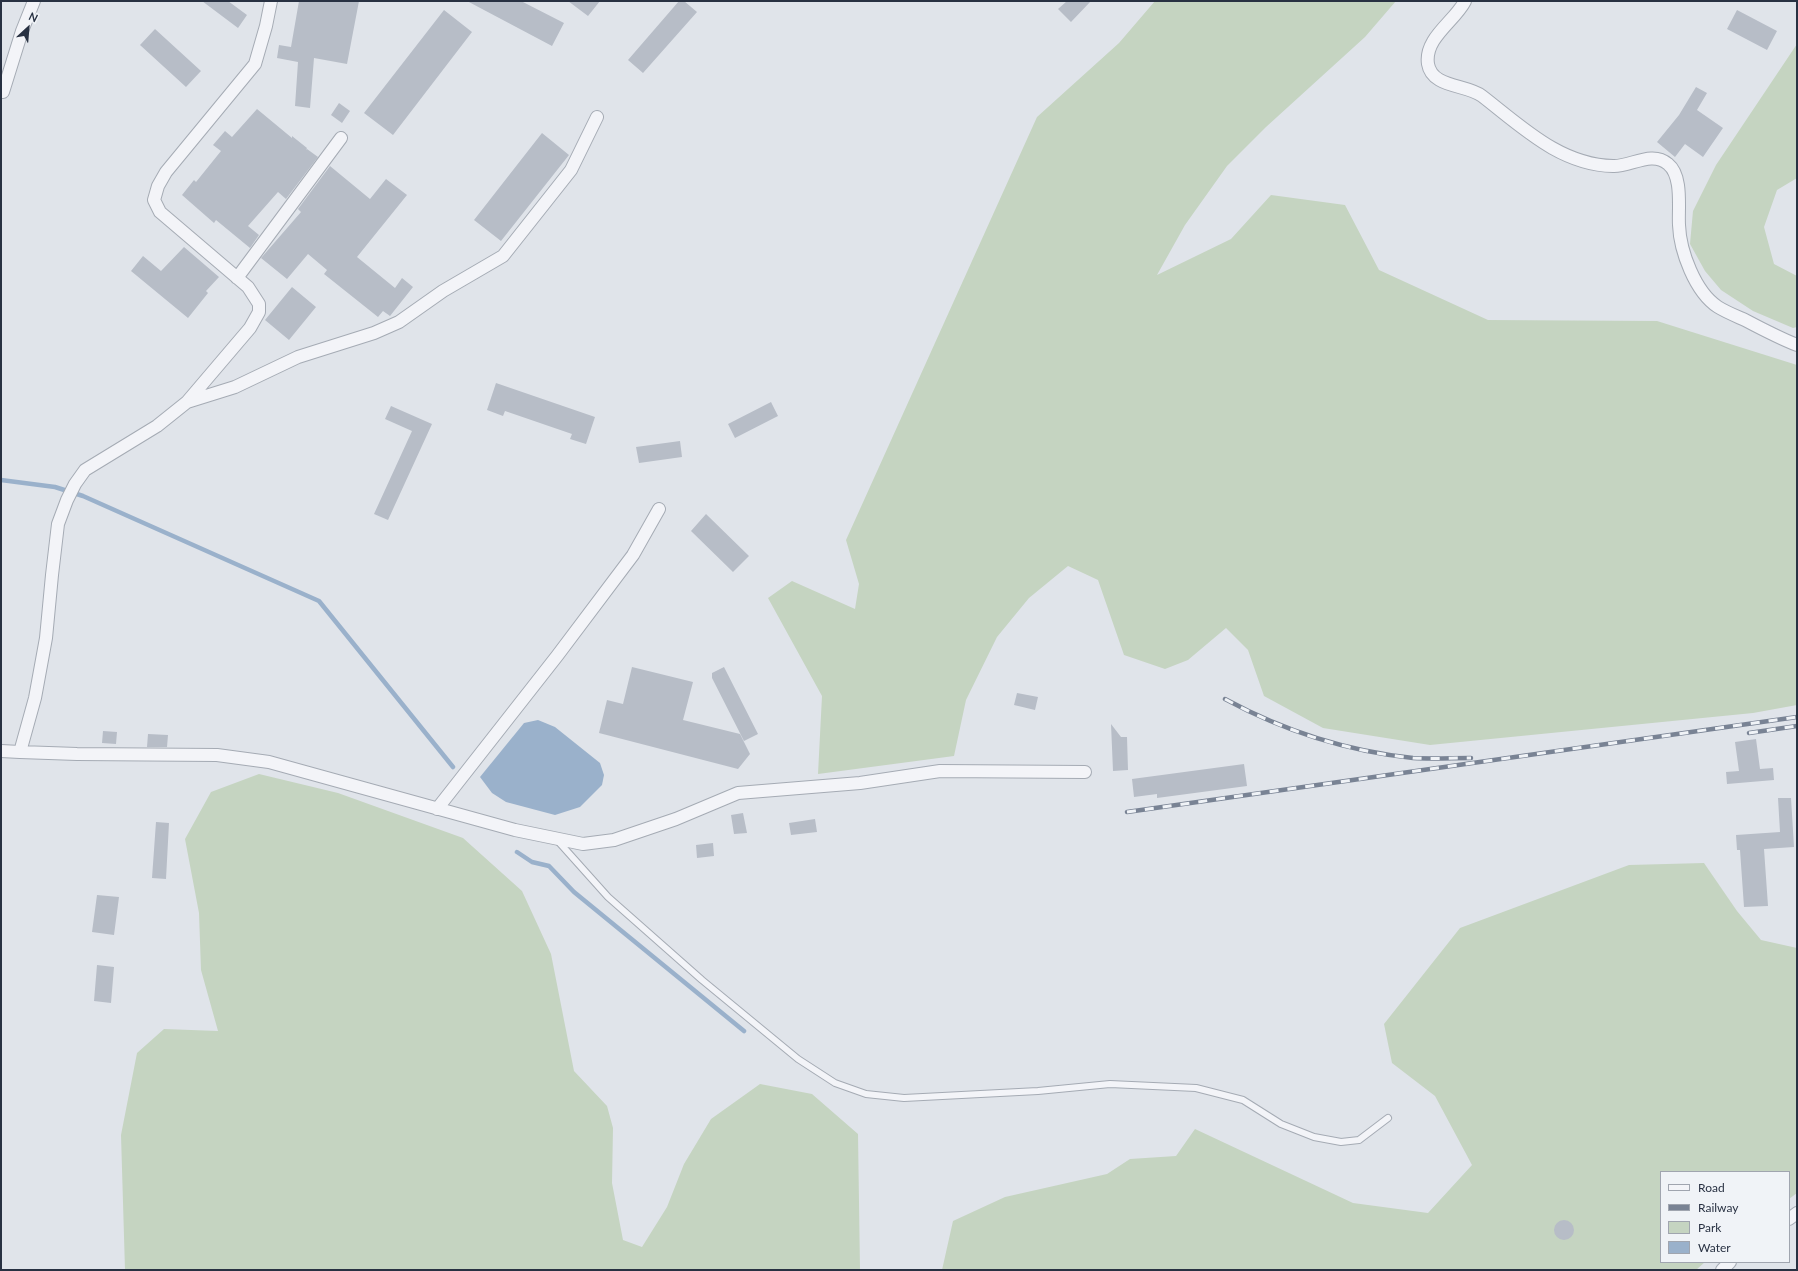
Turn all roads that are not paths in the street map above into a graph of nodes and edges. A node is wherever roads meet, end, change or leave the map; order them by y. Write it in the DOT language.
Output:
graph roads {
  1 [pos="34,1"];
  2 [pos="271,1"];
  3 [pos="1465,1"];
  4 [pos="3,92"];
  5 [pos="598,117"];
  6 [pos="341,138"];
  7 [pos="238,278"];
  8 [pos="1797,345"];
  9 [pos="187,402"];
  10 [pos="659,509"];
  11 [pos="1,751"];
  12 [pos="20,752"];
  13 [pos="1085,772"];
  14 [pos="437,809"];
  15 [pos="556,839"];
  16 [pos="1388,1118"];
  1 -- 4 [label="street"];
  2 -- 7 [label="street"];
  3 -- 8 [label="street"];
  5 -- 9 [label="street"];
  6 -- 7 [label="street"];
  7 -- 9 [label="street"];
  9 -- 12 [label="street"];
  10 -- 14 [label="street"];
  11 -- 12 [label="street"];
  12 -- 14 [label="street"];
  13 -- 15 [label="street"];
  14 -- 15 [label="street"];
  15 -- 16 [label="lane"];
}
